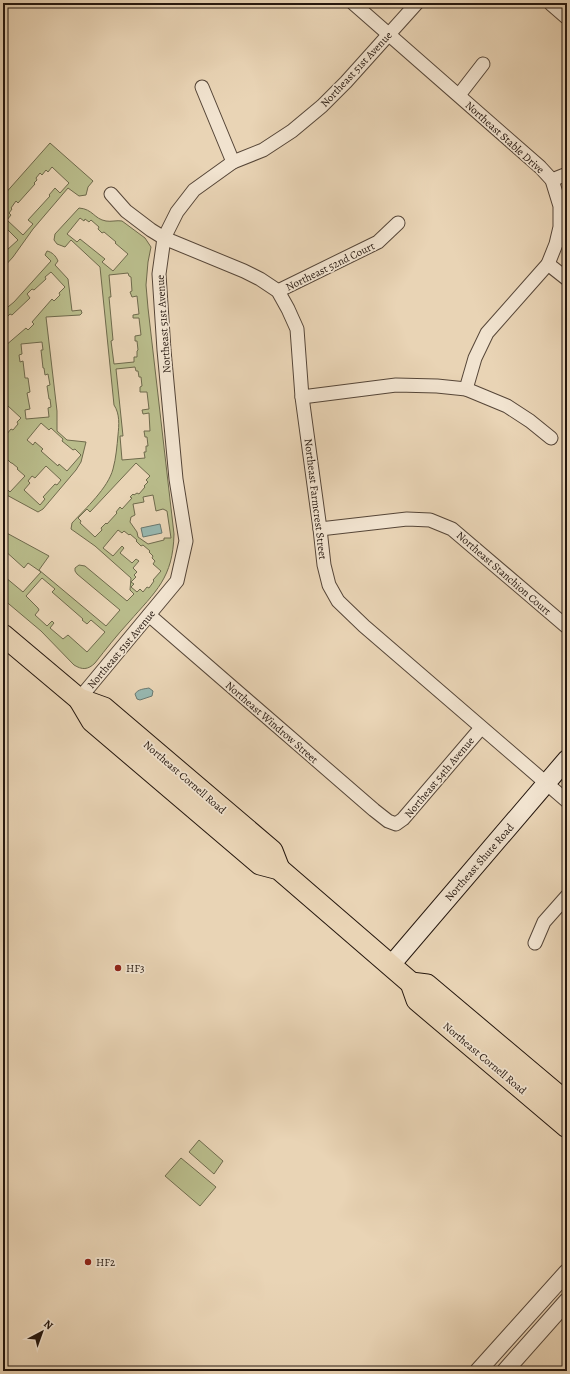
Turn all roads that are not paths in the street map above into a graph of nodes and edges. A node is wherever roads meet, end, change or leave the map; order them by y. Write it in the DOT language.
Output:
graph roads {
  1 [pos="354,3"];
  2 [pos="417,3"];
  3 [pos="552,3"];
  4 [pos="567,16"];
  5 [pos="389,34"];
  6 [pos="484,64"];
  7 [pos="202,87"];
  8 [pos="459,94"];
  9 [pos="233,162"];
  10 [pos="567,174"];
  11 [pos="552,180"];
  12 [pos="111,194"];
  13 [pos="398,223"];
  14 [pos="164,238"];
  15 [pos="548,264"];
  16 [pos="567,280"];
  17 [pos="278,291"];
  18 [pos="466,389"];
  19 [pos="302,397"];
  20 [pos="551,438"];
  21 [pos="320,529"];
  22 [pos="149,615"];
  23 [pos="567,628"];
  24 [pos="3,635"];
  25 [pos="79,699"];
  26 [pos="481,728"];
  27 [pos="567,760"];
  28 [pos="546,784"];
  29 [pos="567,801"];
  30 [pos="396,824"];
  31 [pos="567,896"];
  32 [pos="535,943"];
  33 [pos="391,965"];
  34 [pos="411,983"];
  35 [pos="567,1103"];
  36 [pos="567,1127"];
  37 [pos="567,1272"];
  38 [pos="567,1301"];
  39 [pos="478,1371"];
  40 [pos="504,1371"];
  1 -- 5 [label="street, Northeast Stable Drive"];
  2 -- 5 [label="street, Northeast 51st Avenue"];
  3 -- 4 [label="street"];
  5 -- 8 [label="street, Northeast Stable Drive"];
  5 -- 9 [label="street, Northeast 51st Avenue"];
  6 -- 8 [label="street, Northeast Stable Drive"];
  7 -- 9 [label="street"];
  8 -- 11 [label="street, Northeast Stable Drive"];
  9 -- 14 [label="street, Northeast 51st Avenue"];
  10 -- 11 [label="street"];
  11 -- 15 [label="street, Northeast Stable Drive"];
  12 -- 14 [label="street, Northeast Farmcrest Street"];
  13 -- 17 [label="street, Northeast 52nd Court"];
  14 -- 17 [label="street, Northeast Farmcrest Street"];
  14 -- 22 [label="street, Northeast 51st Avenue"];
  15 -- 16 [label="street"];
  15 -- 18 [label="street, Northeast Stable Drive"];
  17 -- 19 [label="street, Northeast Farmcrest Street"];
  18 -- 19 [label="street"];
  18 -- 20 [label="street"];
  19 -- 21 [label="street, Northeast Farmcrest Street"];
  21 -- 23 [label="street, Northeast Stanchion Court"];
  21 -- 26 [label="street, Northeast Farmcrest Street"];
  22 -- 25 [label="street, Northeast 51st Avenue"];
  22 -- 30 [label="street, Northeast Windrow Street"];
  24 -- 25 [label="highway, Northeast Cornell Road"];
  25 -- 33 [label="highway, Northeast Cornell Road"];
  26 -- 28 [label="street, Northeast Farmcrest Street"];
  26 -- 30 [label="street, Northeast 54th Avenue"];
  27 -- 28 [label="main road, Northeast Shute Road"];
  28 -- 29 [label="street, Northeast Farmcrest Street"];
  28 -- 33 [label="main road, Northeast Shute Road"];
  31 -- 32 [label="street"];
  33 -- 34 [label="highway, Northeast Cornell Road"];
  34 -- 35 [label="highway, Northeast Cornell Road"];
  34 -- 36 [label="highway, Northeast Cornell Road"];
  37 -- 39 [label="street"];
  38 -- 40 [label="street"];
}
